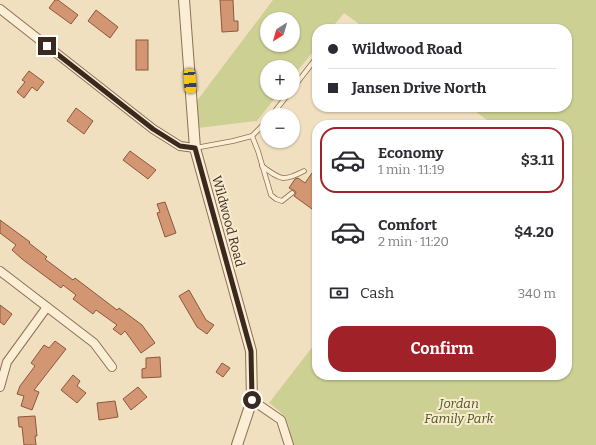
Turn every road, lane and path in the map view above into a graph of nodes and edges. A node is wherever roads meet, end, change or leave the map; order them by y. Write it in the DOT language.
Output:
graph roads {
  1 [pos="184,0"];
  2 [pos="0,9"];
  3 [pos="312,63"];
  4 [pos="300,79"];
  5 [pos="284,100"];
  6 [pos="277,108"];
  7 [pos="260,128"];
  8 [pos="252,136"];
  9 [pos="195,148"];
  10 [pos="262,166"];
  11 [pos="304,171"];
  12 [pos="292,193"];
  13 [pos="0,271"];
  14 [pos="47,307"];
  15 [pos="112,367"];
  16 [pos="0,387"];
  17 [pos="252,400"];
  18 [pos="237,445"];
  19 [pos="288,445"];
  1 -- 9 [label="street, Wildwood Road"];
  2 -- 9 [label="street"];
  3 -- 4 [label="lane"];
  5 -- 6 [label="lane"];
  7 -- 8 [label="lane"];
  8 -- 9 [label="lane"];
  8 -- 10 [label="lane"];
  9 -- 17 [label="street, Wildwood Road"];
  10 -- 11 [label="lane"];
  10 -- 12 [label="lane"];
  13 -- 14 [label="street"];
  14 -- 15 [label="street"];
  14 -- 16 [label="street"];
  17 -- 18 [label="street, Wildwood Road"];
  17 -- 19 [label="street"];
}
